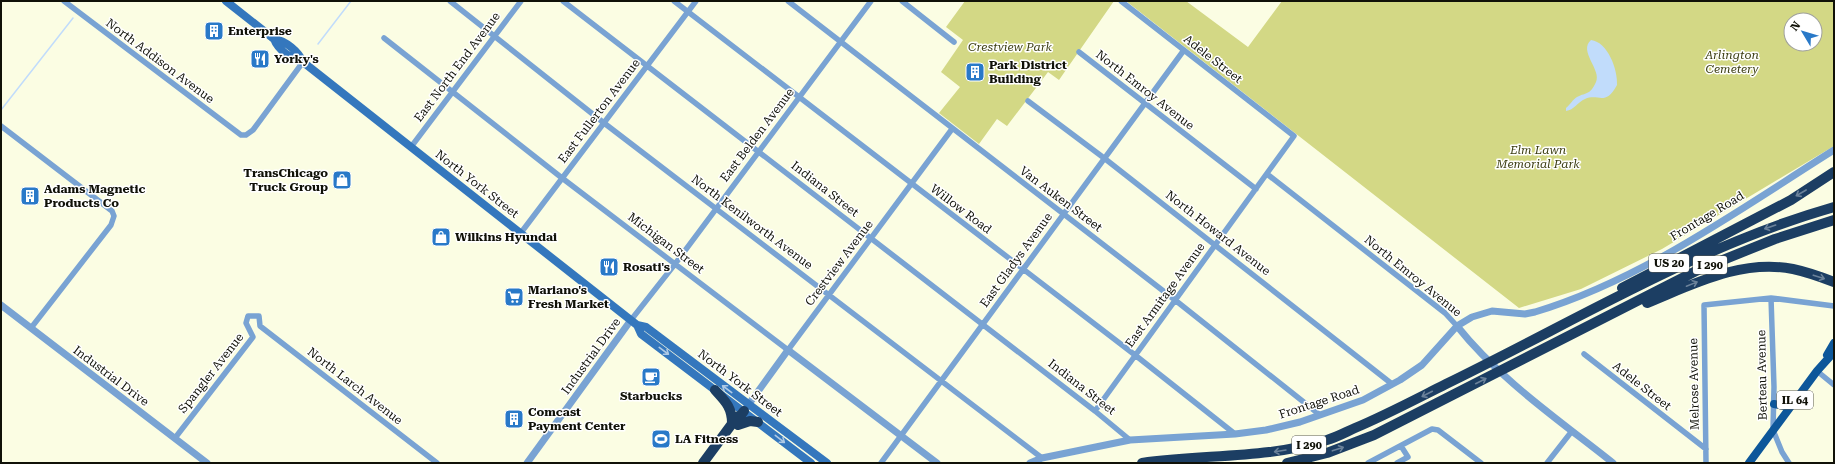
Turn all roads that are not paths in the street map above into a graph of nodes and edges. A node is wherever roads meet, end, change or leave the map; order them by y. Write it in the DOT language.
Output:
graph roads {
  1 [pos="64,1"];
  2 [pos="226,1"];
  3 [pos="450,1"];
  4 [pos="521,1"];
  5 [pos="562,1"];
  6 [pos="674,1"];
  7 [pos="696,1"];
  8 [pos="788,1"];
  9 [pos="871,1"];
  10 [pos="902,1"];
  11 [pos="1121,1"];
  12 [pos="688,12"];
  13 [pos="495,36"];
  14 [pos="384,38"];
  15 [pos="840,42"];
  16 [pos="954,42"];
  17 [pos="1184,50"];
  18 [pos="1079,52"];
  19 [pos="303,62"];
  20 [pos="647,66"];
  21 [pos="453,92"];
  22 [pos="799,98"];
  23 [pos="1028,101"];
  24 [pos="1144,103"];
  25 [pos="604,123"];
  26 [pos="1,126"];
  27 [pos="952,129"];
  28 [pos="1291,134"];
  29 [pos="411,147"];
  30 [pos="1834,150"];
  31 [pos="758,152"];
  32 [pos="1104,158"];
  33 [pos="1834,172"];
  34 [pos="1267,174"];
  35 [pos="562,178"];
  36 [pos="911,184"];
  37 [pos="1256,189"];
  38 [pos="1834,207"];
  39 [pos="716,209"];
  40 [pos="1063,214"];
  41 [pos="1834,220"];
  42 [pos="520,234"];
  43 [pos="871,238"];
  44 [pos="1215,244"];
  45 [pos="675,264"];
  46 [pos="1023,269"];
  47 [pos="1834,282"];
  48 [pos="829,294"];
  49 [pos="1771,298"];
  50 [pos="1175,300"];
  51 [pos="1,305"];
  52 [pos="1834,306"];
  53 [pos="634,323"];
  54 [pos="982,324"];
  55 [pos="1592,325"];
  56 [pos="260,326"];
  57 [pos="1456,326"];
  58 [pos="32,328"];
  59 [pos="1834,343"];
  60 [pos="788,350"];
  61 [pos="1834,352"];
  62 [pos="1584,354"];
  63 [pos="1135,355"];
  64 [pos="1504,356"];
  65 [pos="1817,371"];
  66 [pos="941,380"];
  67 [pos="1392,384"];
  68 [pos="1834,385"];
  69 [pos="715,390"];
  70 [pos="1774,404"];
  71 [pos="1790,406"];
  72 [pos="745,410"];
  73 [pos="1095,411"];
  74 [pos="1320,415"];
  75 [pos="758,422"];
  76 [pos="735,424"];
  77 [pos="1774,430"];
  78 [pos="1572,431"];
  79 [pos="1235,434"];
  80 [pos="901,436"];
  81 [pos="175,438"];
  82 [pos="1130,440"];
  83 [pos="1401,446"];
  84 [pos="1706,449"];
  85 [pos="1042,458"];
  86 [pos="207,463"];
  87 [pos="437,463"];
  88 [pos="527,463"];
  89 [pos="703,463"];
  90 [pos="710,463"];
  91 [pos="811,463"];
  92 [pos="827,463"];
  93 [pos="881,463"];
  94 [pos="937,463"];
  95 [pos="1030,463"];
  96 [pos="1142,463"];
  97 [pos="1287,463"];
  98 [pos="1368,463"];
  99 [pos="1397,463"];
  100 [pos="1481,463"];
  101 [pos="1547,463"];
  102 [pos="1613,463"];
  103 [pos="1706,463"];
  104 [pos="1749,463"];
  105 [pos="1789,463"];
  1 -- 19 [label="street, North Addison Avenue"];
  2 -- 19 [label="main road, North York Street"];
  3 -- 13 [label="street, North Kenilworth Avenue"];
  4 -- 13 [label="street, East North End Avenue"];
  5 -- 20 [label="street, Indiana Street"];
  6 -- 12 [label="street, Willow Road"];
  7 -- 12 [label="street, East Fullerton Avenue"];
  8 -- 15 [label="street, Van Auken Street"];
  9 -- 15 [label="street, East Belden Avenue"];
  10 -- 16 [label="street"];
  11 -- 17 [label="street, Adele Street"];
  12 -- 20 [label="street, East Fullerton Avenue"];
  12 -- 22 [label="street, Willow Road"];
  13 -- 21 [label="street, East North End Avenue"];
  13 -- 25 [label="street, North Kenilworth Avenue"];
  14 -- 21 [label="street, Michigan Street"];
  15 -- 22 [label="street, East Belden Avenue"];
  15 -- 27 [label="street, Van Auken Street"];
  17 -- 24 [label="street, East Gladys Avenue"];
  17 -- 28 [label="street, Adele Street"];
  18 -- 24 [label="street, North Emroy Avenue"];
  19 -- 29 [label="main road, North York Street"];
  20 -- 25 [label="street, East Fullerton Avenue"];
  20 -- 31 [label="street, Indiana Street"];
  21 -- 29 [label="street, East North End Avenue"];
  21 -- 35 [label="street, Michigan Street"];
  22 -- 31 [label="street, East Belden Avenue"];
  22 -- 36 [label="street, Willow Road"];
  23 -- 32 [label="street, North Howard Avenue"];
  24 -- 32 [label="street, East Gladys Avenue"];
  24 -- 37 [label="street, North Emroy Avenue"];
  25 -- 35 [label="street, East Fullerton Avenue"];
  25 -- 39 [label="street, North Kenilworth Avenue"];
  26 -- 58 [label="street"];
  27 -- 36 [label="street, Crestview Avenue"];
  27 -- 40 [label="street, Van Auken Street"];
  28 -- 34 [label="street, East Armitage Avenue"];
  29 -- 42 [label="main road, North York Street"];
  30 -- 57 [label="street, Frontage Road"];
  31 -- 39 [label="street, East Belden Avenue"];
  31 -- 43 [label="street, Indiana Street"];
  32 -- 40 [label="street, East Gladys Avenue"];
  32 -- 44 [label="street, North Howard Avenue"];
  33 -- 64 [label="highway, US 20, one-way"];
  34 -- 37 [label="street, East Armitage Avenue"];
  34 -- 57 [label="street, North Emroy Avenue"];
  35 -- 42 [label="street, East Fullerton Avenue"];
  35 -- 45 [label="street, Michigan Street"];
  36 -- 43 [label="street, Crestview Avenue"];
  36 -- 46 [label="street, Willow Road"];
  37 -- 44 [label="street, East Armitage Avenue"];
  38 -- 64 [label="highway, I 290, one-way"];
  39 -- 45 [label="street, East Belden Avenue"];
  39 -- 48 [label="street, North Kenilworth Avenue"];
  40 -- 46 [label="street, East Gladys Avenue"];
  40 -- 50 [label="street, Van Auken Street"];
  41 -- 55 [label="highway, I 290"];
  42 -- 53 [label="main road, North York Street"];
  43 -- 48 [label="street, Crestview Avenue"];
  43 -- 54 [label="street, Indiana Street"];
  44 -- 50 [label="street, East Armitage Avenue"];
  44 -- 67 [label="street, North Howard Avenue"];
  45 -- 53 [label="street, East Belden Avenue"];
  45 -- 60 [label="street, Michigan Street"];
  46 -- 54 [label="street, East Gladys Avenue"];
  46 -- 63 [label="street, Willow Road"];
  55 -- 47 [label="highway, US 20, one-way"];
  48 -- 60 [label="street, Crestview Avenue"];
  48 -- 66 [label="street, North Kenilworth Avenue"];
  49 -- 52 [label="street"];
  49 -- 70 [label="street, Berteau Avenue"];
  49 -- 84 [label="street, Melrose Avenue"];
  50 -- 63 [label="street, East Armitage Avenue"];
  50 -- 74 [label="street, Van Auken Street"];
  51 -- 58 [label="street, Industrial Drive"];
  53 -- 69 [label="main road, North York Street, one-way"];
  72 -- 53 [label="main road, North York Street, one-way"];
  53 -- 88 [label="street, Industrial Drive"];
  54 -- 66 [label="street, East Gladys Avenue"];
  54 -- 73 [label="street, Indiana Street"];
  97 -- 55 [label="highway, I 290, one-way"];
  56 -- 81 [label="street, Spangler Avenue"];
  56 -- 87 [label="street, North Larch Avenue"];
  57 -- 67 [label="street, Frontage Road"];
  57 -- 78 [label="street, North Emroy Avenue"];
  58 -- 81 [label="street, Industrial Drive"];
  59 -- 65 [label="main road, IL 64"];
  60 -- 72 [label="street, Crestview Avenue"];
  60 -- 80 [label="street, Michigan Street"];
  61 -- 65 [label="main road, IL 64"];
  62 -- 84 [label="street, Adele Street"];
  63 -- 73 [label="street, East Armitage Avenue"];
  63 -- 79 [label="street, Willow Road"];
  64 -- 96 [label="highway, I 290, one-way"];
  65 -- 68 [label="street"];
  65 -- 71 [label="main road, IL 64"];
  66 -- 80 [label="street, East Gladys Avenue"];
  66 -- 85 [label="street, North Kenilworth Avenue"];
  67 -- 74 [label="street, Frontage Road"];
  69 -- 72 [label="main road, North York Street"];
  69 -- 76 [label="highway"];
  70 -- 71 [label="main road"];
  70 -- 77 [label="street, Berteau Avenue"];
  71 -- 77 [label="main road, IL 64"];
  72 -- 75 [label="main road, North York Street"];
  72 -- 76 [label="highway"];
  72 -- 92 [label="main road, North York Street"];
  73 -- 82 [label="street, Indiana Street"];
  74 -- 79 [label="street, Frontage Road"];
  75 -- 76 [label="highway"];
  75 -- 91 [label="main road, North York Street, one-way"];
  76 -- 89 [label="highway"];
  76 -- 90 [label="highway"];
  77 -- 104 [label="main road, IL 64"];
  77 -- 105 [label="street, Berteau Avenue"];
  78 -- 101 [label="street"];
  78 -- 102 [label="street, North Emroy Avenue"];
  79 -- 82 [label="street, Frontage Road"];
  80 -- 93 [label="street, East Gladys Avenue"];
  80 -- 94 [label="street, Michigan Street"];
  81 -- 86 [label="street, Industrial Drive"];
  82 -- 85 [label="street, Frontage Road"];
  83 -- 98 [label="street"];
  83 -- 99 [label="street"];
  83 -- 100 [label="street"];
  84 -- 103 [label="street, Melrose Avenue"];
  85 -- 95 [label="street, Frontage Road"];
}
